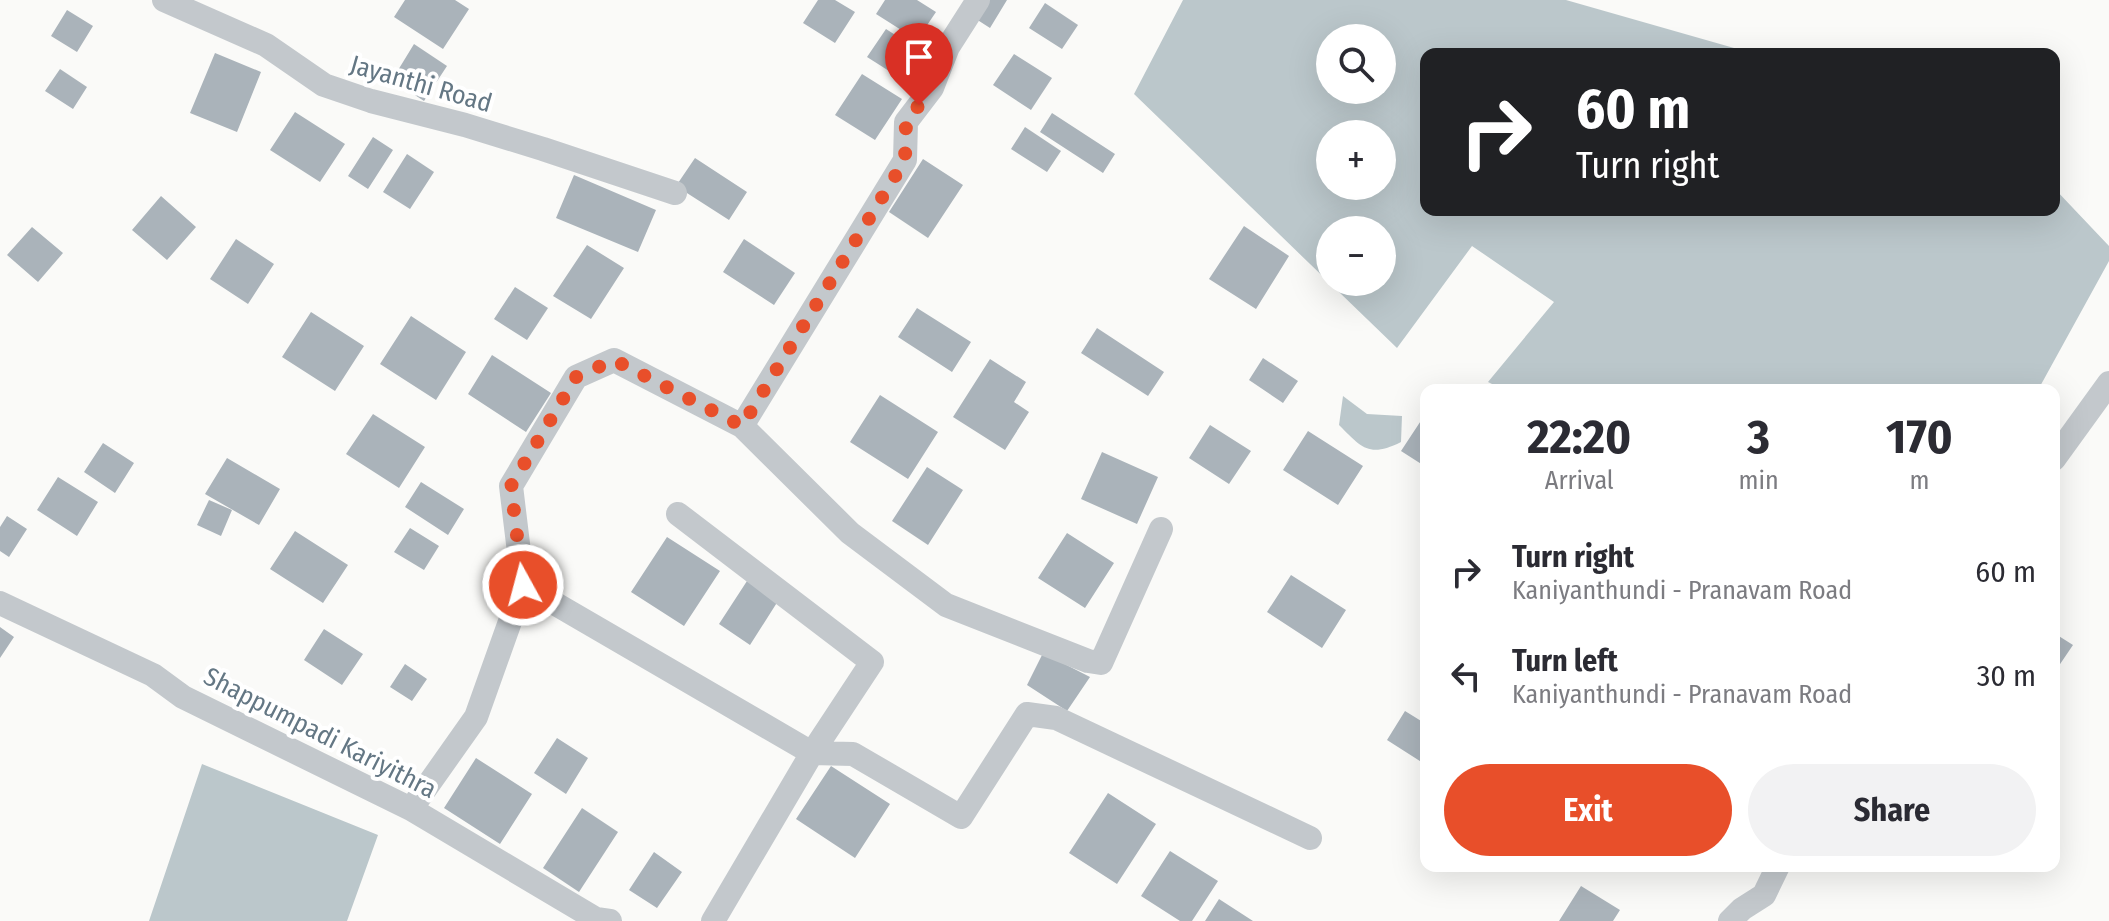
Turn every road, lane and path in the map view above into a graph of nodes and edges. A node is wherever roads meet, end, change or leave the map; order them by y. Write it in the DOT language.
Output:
graph roads {
  1 [pos="164,0"];
  2 [pos="978,0"];
  3 [pos="675,193"];
  4 [pos="2109,383"];
  5 [pos="742,426"];
  6 [pos="2060,451"];
  7 [pos="678,514"];
  8 [pos="1161,529"];
  9 [pos="523,585"];
  10 [pos="0,603"];
  11 [pos="812,753"];
  12 [pos="411,809"];
  13 [pos="1310,838"];
  14 [pos="1775,872"];
  15 [pos="610,921"];
  16 [pos="713,921"];
  17 [pos="1730,921"];
  1 -- 3 [label="street, Jayanthi Road"];
  2 -- 5 [label="street"];
  4 -- 6 [label="street"];
  5 -- 8 [label="street"];
  5 -- 9 [label="street"];
  7 -- 11 [label="street"];
  9 -- 11 [label="street"];
  9 -- 12 [label="street"];
  10 -- 12 [label="street, Shappumpadi Kariyithra"];
  11 -- 13 [label="street"];
  11 -- 16 [label="street"];
  12 -- 15 [label="street, Shappumpadi Kariyithra"];
  14 -- 17 [label="street"];
}
